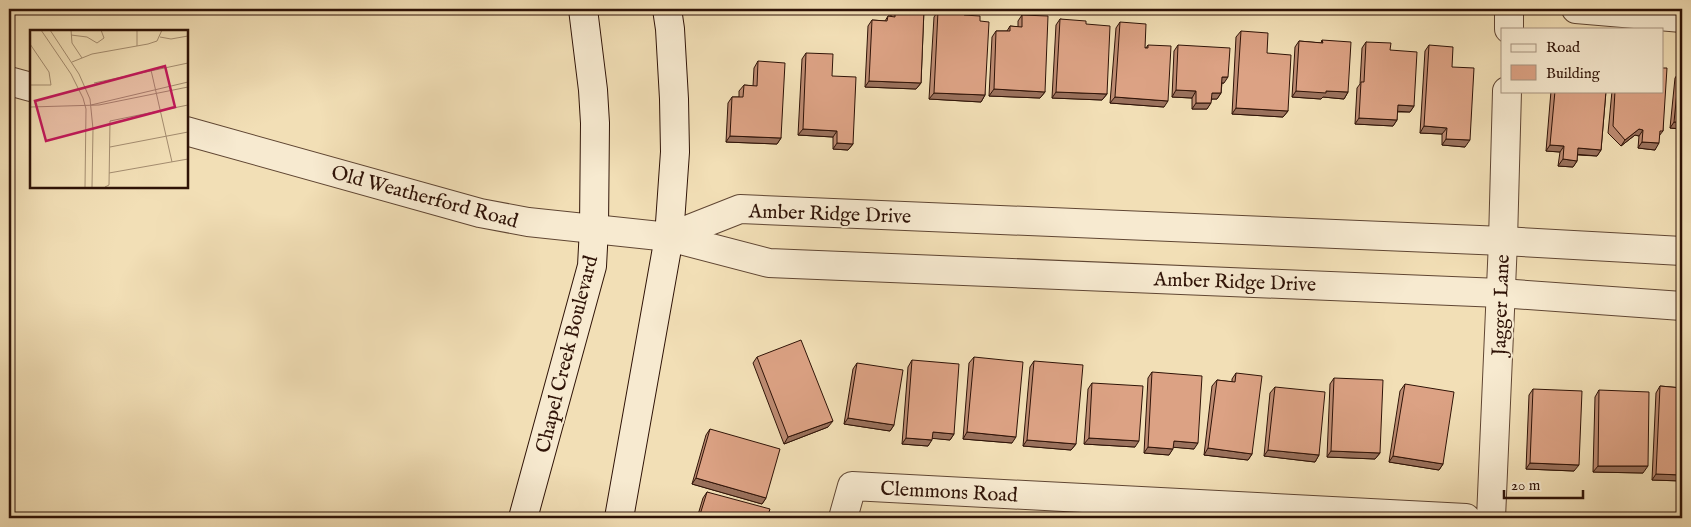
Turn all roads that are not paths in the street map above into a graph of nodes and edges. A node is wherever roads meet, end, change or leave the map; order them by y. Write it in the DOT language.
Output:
graph roads {
  1 [pos="583,9"];
  2 [pos="667,9"];
  3 [pos="1509,9"];
  4 [pos="1576,9"];
  5 [pos="1682,18"];
  6 [pos="1509,28"];
  7 [pos="9,81"];
  8 [pos="30,87"];
  9 [pos="1507,92"];
  10 [pos="188,132"];
  11 [pos="594,228"];
  12 [pos="669,236"];
  13 [pos="1503,241"];
  14 [pos="1682,251"];
  15 [pos="1500,293"];
  16 [pos="1682,306"];
  17 [pos="523,518"];
  18 [pos="618,518"];
  19 [pos="842,518"];
  20 [pos="1466,518"];
  21 [pos="1491,518"];
  1 -- 11 [label="street, Chapel Creek Boulevard"];
  2 -- 12 [label="street"];
  3 -- 6 [label="street"];
  4 -- 5 [label="street"];
  7 -- 8 [label="street"];
  9 -- 13 [label="street, Jagger Lane"];
  10 -- 11 [label="street, Old Weatherford Road"];
  11 -- 12 [label="street, Old Weatherford Road"];
  11 -- 17 [label="street, Chapel Creek Boulevard"];
  12 -- 13 [label="street, Amber Ridge Drive"];
  12 -- 15 [label="street, Amber Ridge Drive"];
  12 -- 18 [label="street"];
  13 -- 14 [label="street, Amber Ridge Drive"];
  13 -- 15 [label="street, Jagger Lane"];
  15 -- 16 [label="street, Amber Ridge Drive"];
  15 -- 21 [label="street, Jagger Lane"];
  19 -- 20 [label="street, Clemmons Road"];
}
